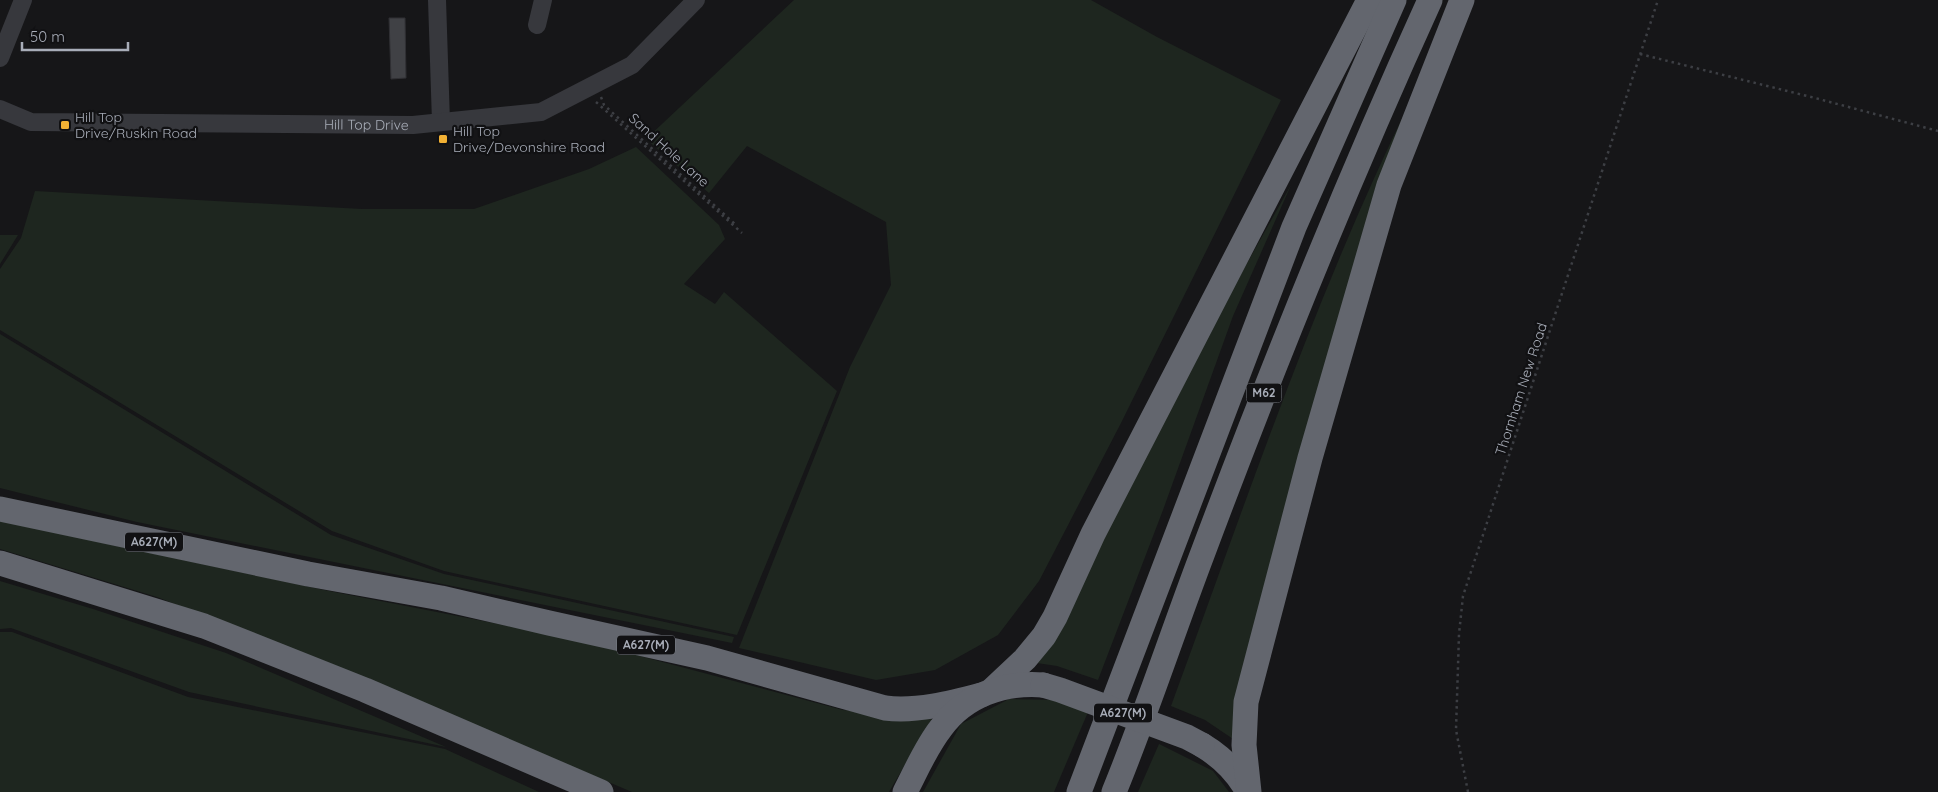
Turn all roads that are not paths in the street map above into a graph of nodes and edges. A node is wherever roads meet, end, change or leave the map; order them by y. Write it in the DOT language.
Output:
graph roads {
  1 [pos="23,0"];
  2 [pos="437,0"];
  3 [pos="543,0"];
  4 [pos="696,0"];
  5 [pos="1369,0"];
  6 [pos="1394,0"];
  7 [pos="1430,0"];
  8 [pos="1462,0"];
  9 [pos="537,25"];
  10 [pos="0,58"];
  11 [pos="0,109"];
  12 [pos="441,122"];
  13 [pos="0,509"];
  14 [pos="0,562"];
  15 [pos="986,692"];
  16 [pos="601,792"];
  17 [pos="905,792"];
  18 [pos="1079,792"];
  19 [pos="1114,792"];
  20 [pos="1248,792"];
  1 -- 10 [label="street"];
  2 -- 12 [label="street"];
  3 -- 9 [label="street"];
  4 -- 12 [label="street, Hill Top Drive"];
  5 -- 15 [label="highway"];
  6 -- 18 [label="highway, M62"];
  7 -- 19 [label="highway, M62"];
  8 -- 20 [label="highway"];
  11 -- 12 [label="street, Hill Top Drive"];
  13 -- 15 [label="highway, A627(M)"];
  14 -- 16 [label="highway"];
  15 -- 17 [label="highway, A627(M)"];
  15 -- 20 [label="highway, A627(M), bridge"];
}
